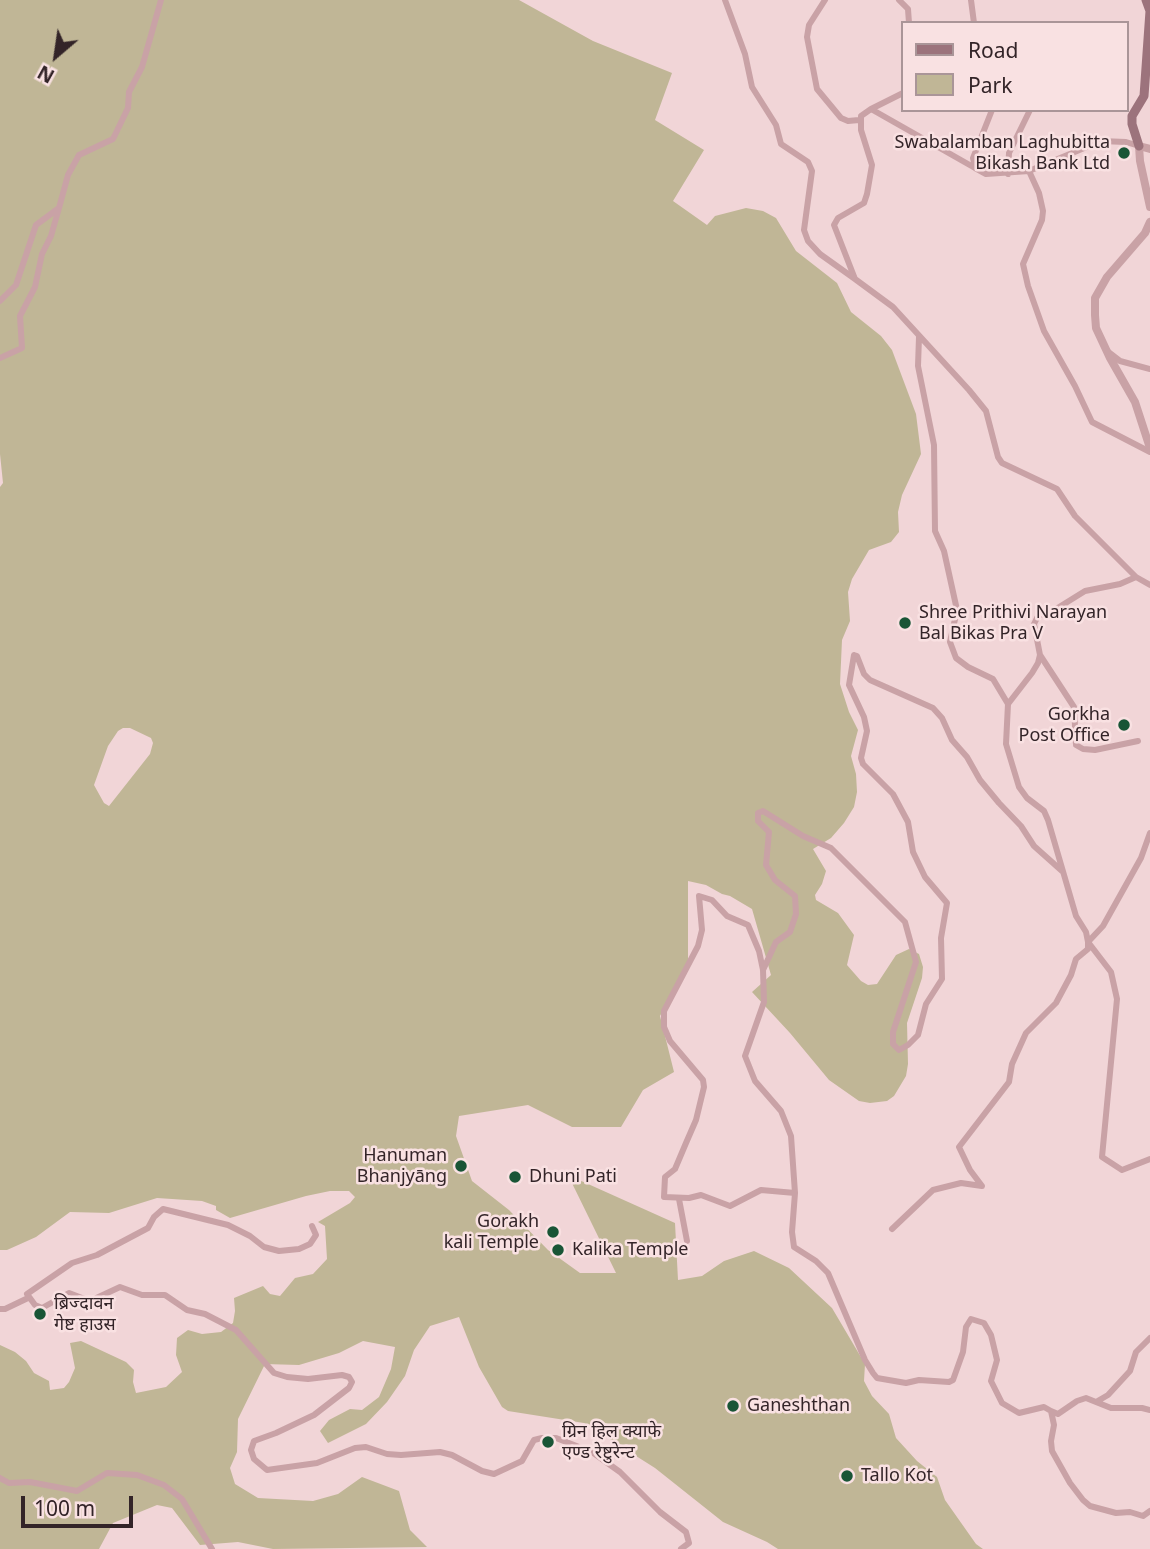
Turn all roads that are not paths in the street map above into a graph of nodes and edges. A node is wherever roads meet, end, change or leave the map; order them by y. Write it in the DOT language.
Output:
graph roads {
  1 [pos="161,0"];
  2 [pos="725,0"];
  3 [pos="825,0"];
  4 [pos="898,0"];
  5 [pos="971,0"];
  6 [pos="1146,0"];
  7 [pos="909,21"];
  8 [pos="974,21"];
  9 [pos="1149,43"];
  10 [pos="902,94"];
  11 [pos="871,109"];
  12 [pos="991,112"];
  13 [pos="1029,112"];
  14 [pos="859,120"];
  15 [pos="1139,146"];
  16 [pos="1150,149"];
  17 [pos="975,168"];
  18 [pos="1029,171"];
  19 [pos="1009,174"];
  20 [pos="1150,207"];
  21 [pos="59,208"];
  22 [pos="1150,222"];
  23 [pos="855,279"];
  24 [pos="0,300"];
  25 [pos="919,337"];
  26 [pos="1106,350"];
  27 [pos="0,358"];
  28 [pos="1150,369"];
  29 [pos="1150,450"];
  30 [pos="1136,577"];
  31 [pos="1150,585"];
  32 [pos="1040,655"];
  33 [pos="1008,704"];
  34 [pos="1138,741"];
  35 [pos="1150,833"];
  36 [pos="1062,871"];
  37 [pos="1088,942"];
  38 [pos="763,970"];
  39 [pos="1150,1159"];
  40 [pos="795,1193"];
  41 [pos="679,1199"];
  42 [pos="312,1226"];
  43 [pos="892,1229"];
  44 [pos="687,1241"];
  45 [pos="28,1298"];
  46 [pos="0,1309"];
  47 [pos="1150,1338"];
  48 [pos="1096,1402"];
  49 [pos="1150,1410"];
  50 [pos="1051,1411"];
  51 [pos="0,1478"];
  52 [pos="1150,1511"];
  53 [pos="212,1549"];
  54 [pos="681,1549"];
  1 -- 21 [label="street"];
  2 -- 23 [label="street"];
  3 -- 14 [label="street"];
  4 -- 7 [label="street"];
  5 -- 8 [label="street"];
  6 -- 9 [label="main road"];
  9 -- 15 [label="main road"];
  10 -- 11 [label="street"];
  11 -- 14 [label="street"];
  11 -- 17 [label="street"];
  12 -- 17 [label="street"];
  13 -- 19 [label="street"];
  14 -- 23 [label="street"];
  15 -- 16 [label="street"];
  15 -- 18 [label="street"];
  15 -- 20 [label="street"];
  17 -- 19 [label="street"];
  18 -- 19 [label="street"];
  18 -- 29 [label="street"];
  21 -- 24 [label="street"];
  21 -- 27 [label="street"];
  22 -- 26 [label="street"];
  23 -- 25 [label="street"];
  25 -- 30 [label="street"];
  25 -- 33 [label="street"];
  26 -- 28 [label="street"];
  26 -- 29 [label="street"];
  30 -- 31 [label="street"];
  30 -- 32 [label="street"];
  32 -- 33 [label="street"];
  32 -- 34 [label="street"];
  33 -- 36 [label="street"];
  35 -- 37 [label="street"];
  36 -- 37 [label="street"];
  36 -- 38 [label="street"];
  37 -- 39 [label="street"];
  37 -- 43 [label="street"];
  38 -- 40 [label="street"];
  38 -- 41 [label="street"];
  40 -- 41 [label="street"];
  40 -- 50 [label="street"];
  41 -- 44 [label="street"];
  42 -- 45 [label="street"];
  45 -- 46 [label="street"];
  45 -- 54 [label="street"];
  47 -- 48 [label="street"];
  48 -- 49 [label="street"];
  48 -- 50 [label="street"];
  50 -- 52 [label="street"];
  51 -- 53 [label="street"];
}
